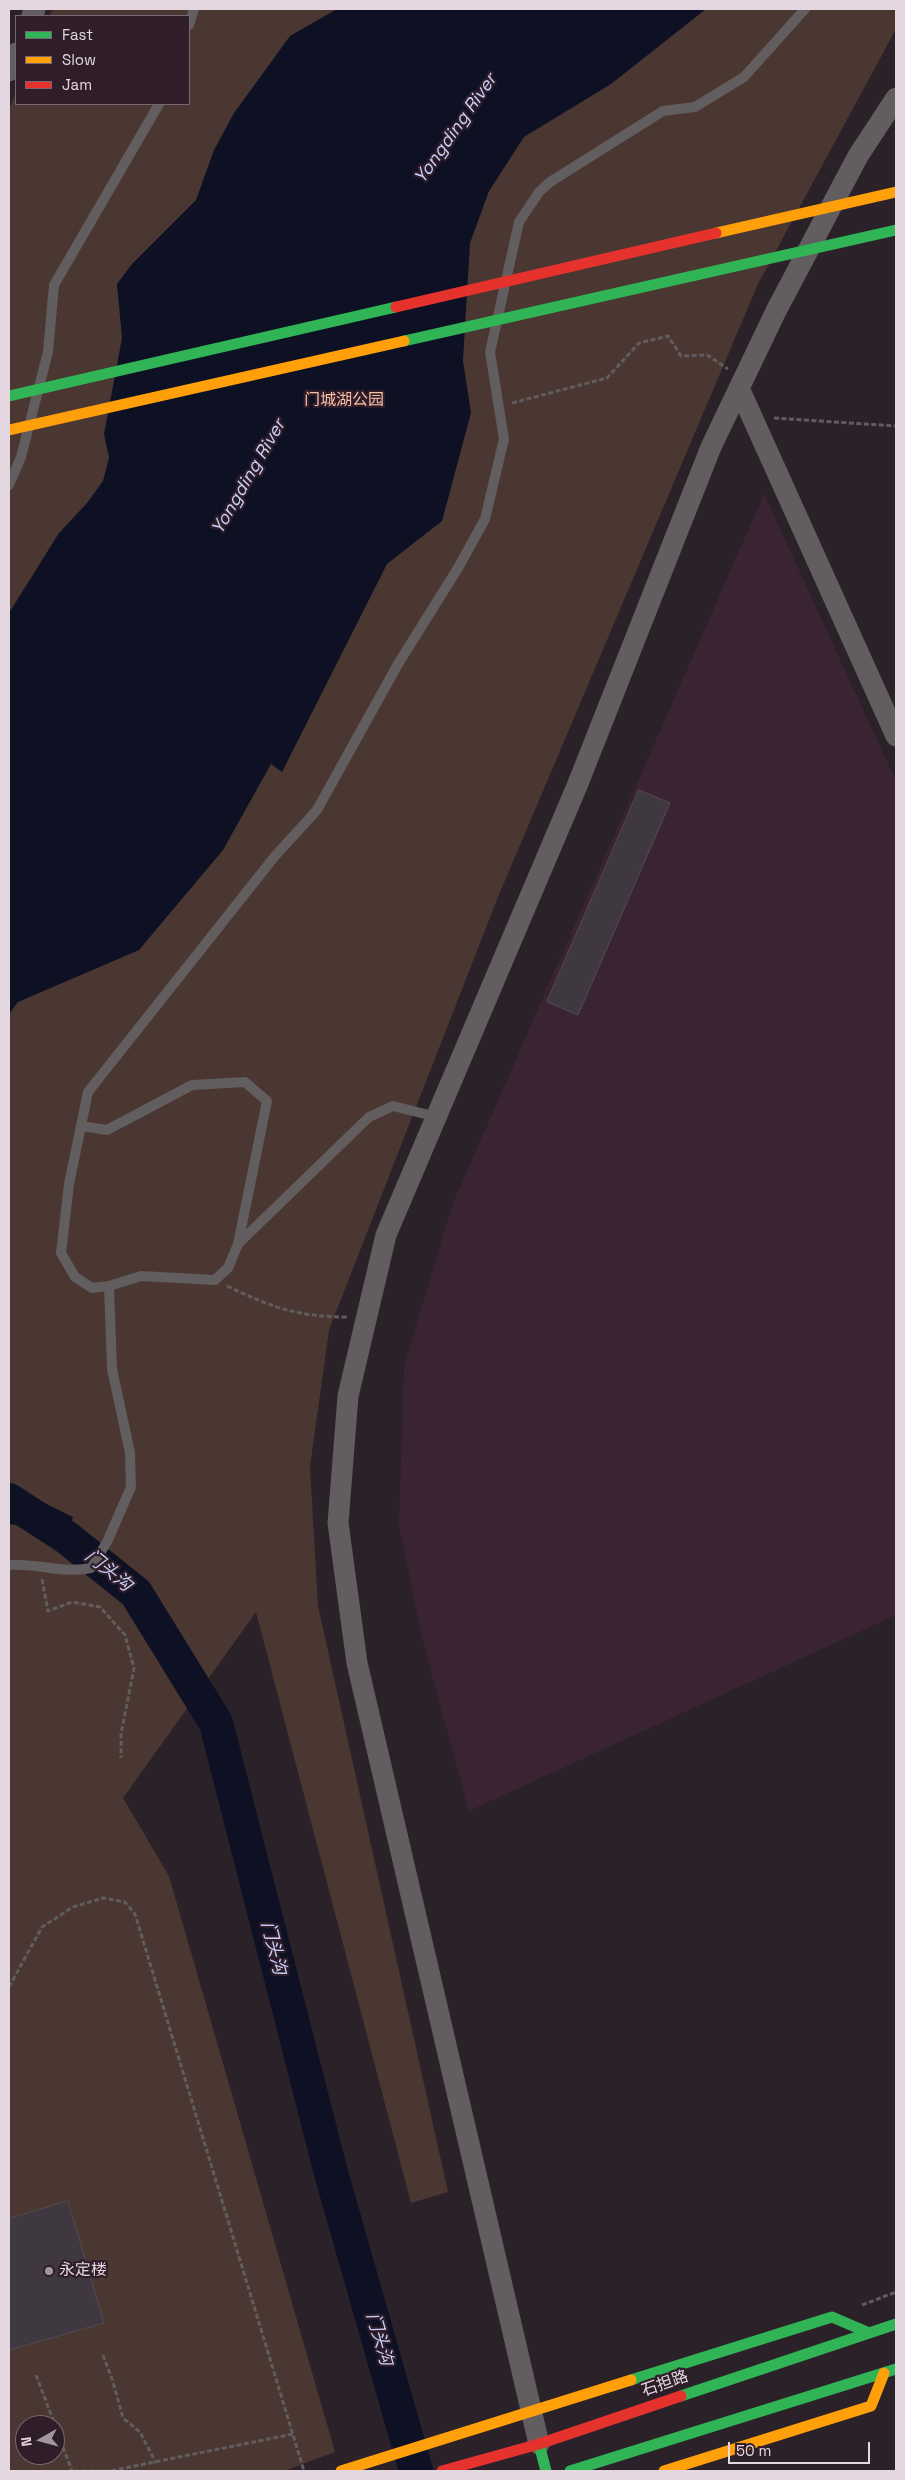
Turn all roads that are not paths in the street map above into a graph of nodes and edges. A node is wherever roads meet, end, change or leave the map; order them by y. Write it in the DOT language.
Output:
graph roads {
  1 [pos="194,9"];
  2 [pos="805,9"];
  3 [pos="190,22"];
  4 [pos="15,56"];
  5 [pos="9,71"];
  6 [pos="896,98"];
  7 [pos="157,105"];
  8 [pos="896,192"];
  9 [pos="896,230"];
  10 [pos="741,384"];
  11 [pos="9,396"];
  12 [pos="9,430"];
  13 [pos="9,485"];
  14 [pos="896,736"];
  15 [pos="437,1117"];
  16 [pos="81,1126"];
  17 [pos="238,1244"];
  18 [pos="109,1286"];
  19 [pos="9,1564"];
  20 [pos="896,2324"];
  21 [pos="867,2332"];
  22 [pos="896,2369"];
  23 [pos="884,2373"];
  24 [pos="532,2410"];
  25 [pos="539,2444"];
  26 [pos="341,2471"];
  27 [pos="442,2471"];
  28 [pos="546,2471"];
  29 [pos="570,2471"];
  30 [pos="664,2471"];
  1 -- 3 [label="lane"];
  2 -- 16 [label="lane"];
  4 -- 5 [label="street"];
  6 -- 10 [label="street"];
  7 -- 13 [label="lane"];
  8 -- 11 [label="main road, bridge"];
  9 -- 12 [label="main road, bridge"];
  10 -- 14 [label="street"];
  10 -- 15 [label="street"];
  15 -- 17 [label="lane"];
  15 -- 24 [label="street"];
  16 -- 17 [label="lane"];
  16 -- 18 [label="lane"];
  17 -- 18 [label="lane"];
  18 -- 19 [label="lane"];
  20 -- 21 [label="main road, 石担路"];
  21 -- 24 [label="main road"];
  21 -- 25 [label="main road, 石担路"];
  22 -- 23 [label="main road"];
  23 -- 29 [label="main road"];
  23 -- 30 [label="main road"];
  24 -- 25 [label="street"];
  24 -- 26 [label="main road"];
  25 -- 27 [label="main road, 石担路"];
  25 -- 28 [label="main road"];
}
